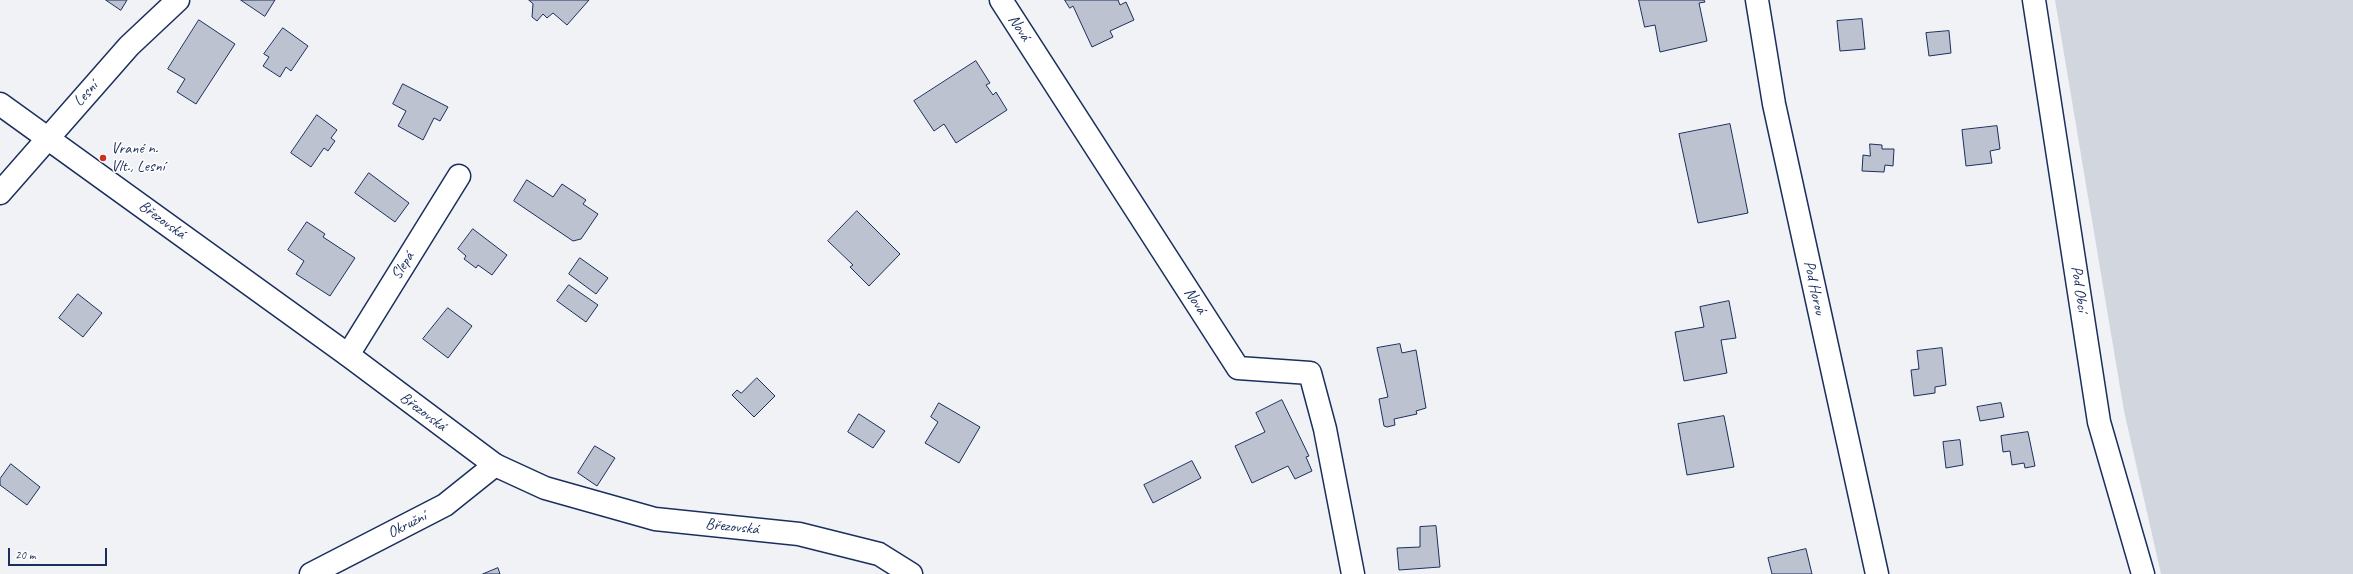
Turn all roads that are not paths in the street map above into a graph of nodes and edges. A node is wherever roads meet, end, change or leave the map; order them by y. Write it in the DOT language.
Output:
graph roads {
  1 [pos="178,0"];
  2 [pos="1001,0"];
  3 [pos="1757,0"];
  4 [pos="2034,0"];
  5 [pos="0,104"];
  6 [pos="48,138"];
  7 [pos="459,176"];
  8 [pos="0,194"];
  9 [pos="348,355"];
  10 [pos="495,465"];
  11 [pos="311,574"];
  12 [pos="911,574"];
  13 [pos="1353,574"];
  14 [pos="1878,574"];
  15 [pos="2143,574"];
  1 -- 6 [label="street, Lesní"];
  2 -- 13 [label="street, Nová"];
  3 -- 14 [label="street, Pod Horou"];
  4 -- 15 [label="street, Pod Obcí"];
  5 -- 6 [label="street, Březovská"];
  6 -- 8 [label="street, Lesní"];
  6 -- 9 [label="street, Březovská"];
  7 -- 9 [label="street, Slepá"];
  9 -- 10 [label="street, Březovská"];
  10 -- 11 [label="street, Okružní"];
  10 -- 12 [label="street, Březovská"];
}
